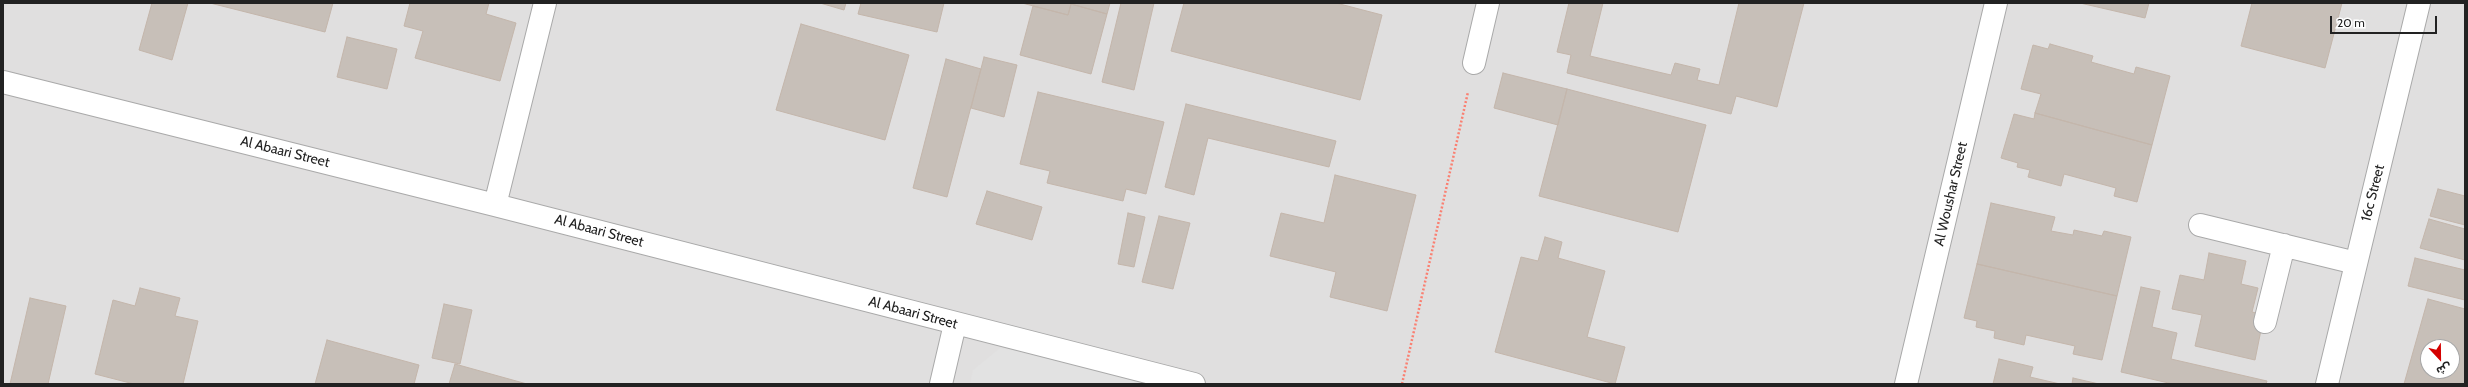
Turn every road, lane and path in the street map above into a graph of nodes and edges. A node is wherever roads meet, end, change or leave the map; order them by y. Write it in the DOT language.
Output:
graph roads {
  1 [pos="545,3"];
  2 [pos="1488,3"];
  3 [pos="1996,3"];
  4 [pos="2419,3"];
  5 [pos="1474,63"];
  6 [pos="3,82"];
  7 [pos="496,205"];
  8 [pos="2200,225"];
  9 [pos="2284,246"];
  10 [pos="2356,263"];
  11 [pos="2265,322"];
  12 [pos="955,324"];
  13 [pos="941,384"];
  14 [pos="1194,384"];
  15 [pos="1402,384"];
  16 [pos="1906,384"];
  17 [pos="2327,384"];
  1 -- 7 [label="street"];
  2 -- 5 [label="street"];
  3 -- 16 [label="street, Al Woushar Street"];
  4 -- 10 [label="street, 16c Street"];
  5 -- 15 [label="path"];
  6 -- 7 [label="street, Al Abaari Street"];
  7 -- 12 [label="street, Al Abaari Street"];
  8 -- 9 [label="street"];
  9 -- 10 [label="street"];
  9 -- 11 [label="street"];
  10 -- 17 [label="street, 16c Street"];
  12 -- 13 [label="street"];
  12 -- 14 [label="street, Al Abaari Street"];
}
